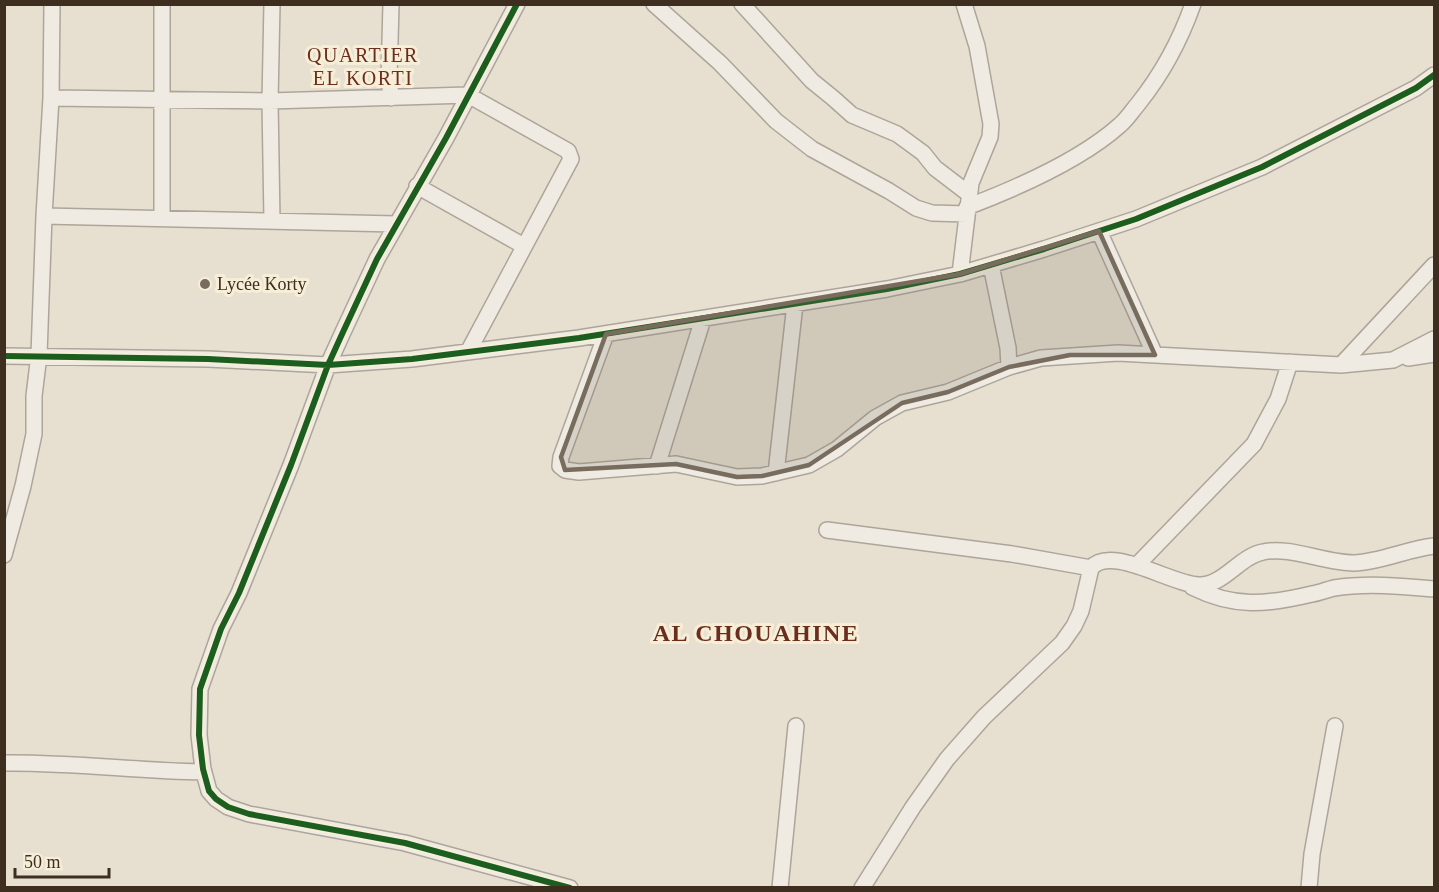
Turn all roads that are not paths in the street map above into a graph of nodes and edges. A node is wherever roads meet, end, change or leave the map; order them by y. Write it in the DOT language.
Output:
graph roads {
  1 [pos="52,4"];
  2 [pos="162,4"];
  3 [pos="272,4"];
  4 [pos="391,4"];
  5 [pos="517,4"];
  6 [pos="654,4"];
  7 [pos="742,4"];
  8 [pos="964,4"];
  9 [pos="1193,4"];
  10 [pos="1434,75"];
  11 [pos="468,95"];
  12 [pos="51,98"];
  13 [pos="391,98"];
  14 [pos="162,99"];
  15 [pos="270,101"];
  16 [pos="417,186"];
  17 [pos="968,205"];
  18 [pos="44,216"];
  19 [pos="162,218"];
  20 [pos="272,221"];
  21 [pos="396,224"];
  22 [pos="1099,231"];
  23 [pos="524,246"];
  24 [pos="991,265"];
  25 [pos="1434,265"];
  26 [pos="960,274"];
  27 [pos="795,304"];
  28 [pos="703,318"];
  29 [pos="606,334"];
  30 [pos="1434,339"];
  31 [pos="468,352"];
  32 [pos="1434,354"];
  33 [pos="39,355"];
  34 [pos="4,356"];
  35 [pos="1155,356"];
  36 [pos="1394,360"];
  37 [pos="1290,362"];
  38 [pos="328,365"];
  39 [pos="1341,365"];
  40 [pos="1010,367"];
  41 [pos="657,466"];
  42 [pos="776,473"];
  43 [pos="827,530"];
  44 [pos="1434,546"];
  45 [pos="4,555"];
  46 [pos="1351,563"];
  47 [pos="1137,565"];
  48 [pos="1091,568"];
  49 [pos="1186,584"];
  50 [pos="1350,587"];
  51 [pos="1434,589"];
  52 [pos="796,726"];
  53 [pos="1335,726"];
  54 [pos="4,763"];
  55 [pos="204,772"];
  56 [pos="570,888"];
  57 [pos="780,888"];
  58 [pos="862,888"];
  59 [pos="1308,888"];
  1 -- 12 [label="street"];
  2 -- 14 [label="street"];
  3 -- 15 [label="street"];
  4 -- 13 [label="street"];
  5 -- 11 [label="street"];
  6 -- 17 [label="street"];
  7 -- 17 [label="street"];
  8 -- 17 [label="street"];
  9 -- 17 [label="street"];
  10 -- 22 [label="street"];
  11 -- 13 [label="street"];
  11 -- 16 [label="street"];
  11 -- 23 [label="street"];
  12 -- 14 [label="street"];
  12 -- 18 [label="street"];
  13 -- 15 [label="street"];
  14 -- 15 [label="street"];
  14 -- 19 [label="street"];
  15 -- 20 [label="street"];
  16 -- 21 [label="street"];
  16 -- 23 [label="street"];
  17 -- 26 [label="street"];
  18 -- 19 [label="street"];
  18 -- 33 [label="street"];
  19 -- 20 [label="street"];
  20 -- 21 [label="street"];
  21 -- 38 [label="street"];
  22 -- 24 [label="street"];
  22 -- 35 [label="street"];
  23 -- 31 [label="street"];
  24 -- 26 [label="street"];
  24 -- 40 [label="street"];
  25 -- 39 [label="street"];
  26 -- 27 [label="street"];
  27 -- 28 [label="street"];
  27 -- 42 [label="street"];
  28 -- 29 [label="street"];
  28 -- 41 [label="street"];
  29 -- 31 [label="street"];
  29 -- 41 [label="street"];
  30 -- 36 [label="street"];
  31 -- 38 [label="street"];
  32 -- 36 [label="street"];
  33 -- 34 [label="street"];
  33 -- 38 [label="street"];
  33 -- 45 [label="street"];
  35 -- 37 [label="street"];
  35 -- 40 [label="street"];
  36 -- 39 [label="street"];
  37 -- 39 [label="street"];
  37 -- 47 [label="street"];
  38 -- 55 [label="street"];
  40 -- 42 [label="street"];
  41 -- 42 [label="street"];
  43 -- 48 [label="street"];
  44 -- 46 [label="street"];
  46 -- 49 [label="street"];
  46 -- 50 [label="street"];
  47 -- 48 [label="street"];
  47 -- 49 [label="street"];
  48 -- 58 [label="street"];
  49 -- 50 [label="street"];
  50 -- 51 [label="street"];
  52 -- 57 [label="street"];
  53 -- 59 [label="street"];
  54 -- 55 [label="street"];
  55 -- 56 [label="street"];
}
